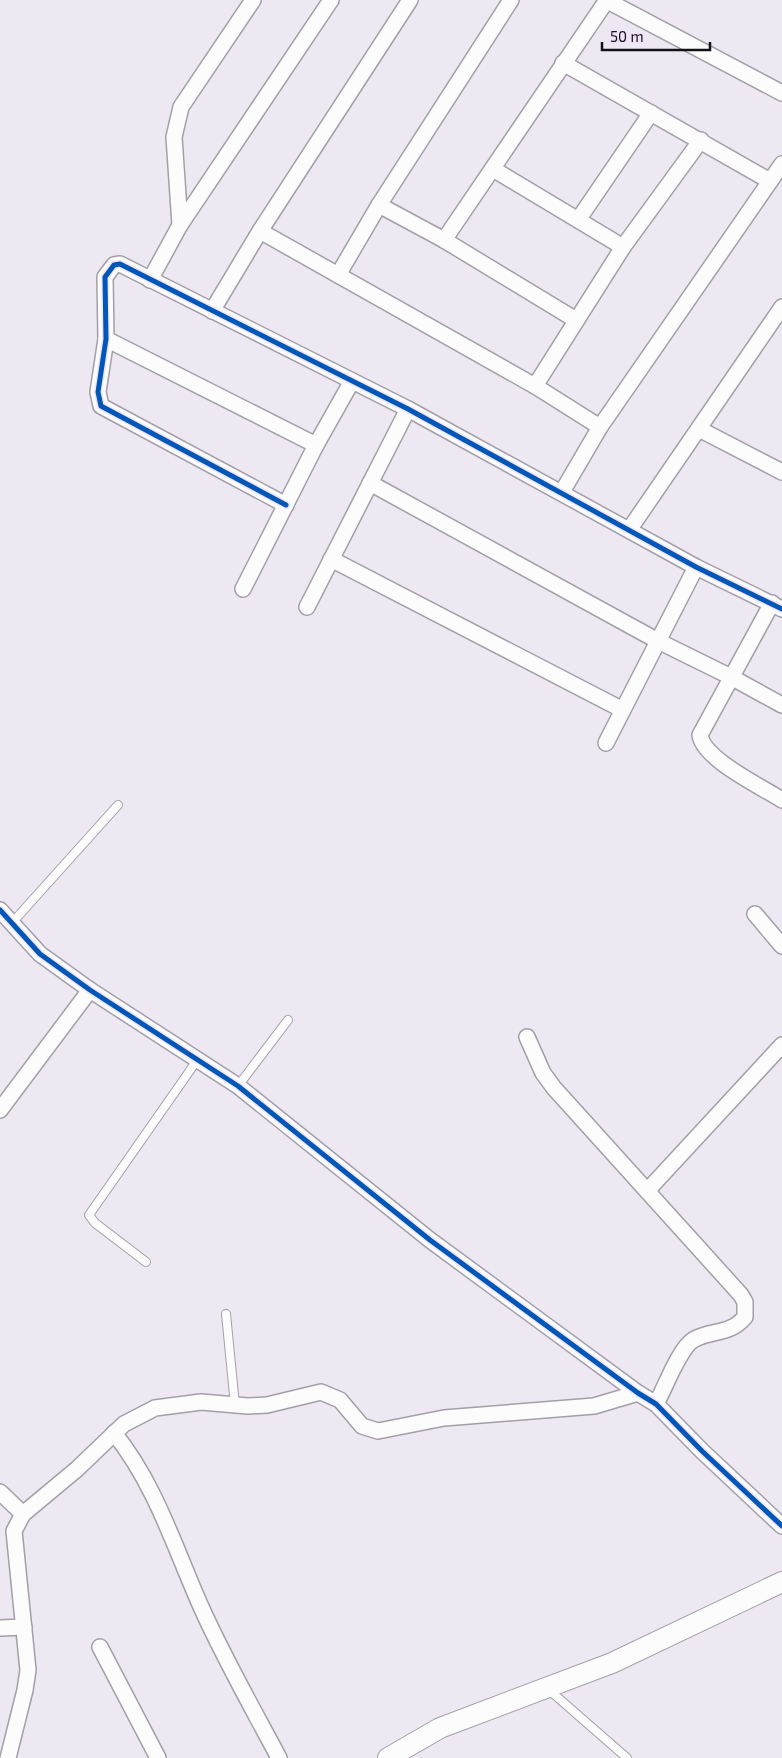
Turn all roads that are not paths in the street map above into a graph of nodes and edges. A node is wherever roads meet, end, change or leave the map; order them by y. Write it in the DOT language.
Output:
graph roads {
  1 [pos="253,0"];
  2 [pos="331,0"];
  3 [pos="410,0"];
  4 [pos="511,0"];
  5 [pos="607,0"];
  6 [pos="563,63"];
  7 [pos="782,93"];
  8 [pos="651,113"];
  9 [pos="701,140"];
  10 [pos="782,164"];
  11 [pos="493,169"];
  12 [pos="770,181"];
  13 [pos="379,205"];
  14 [pos="578,220"];
  15 [pos="180,225"];
  16 [pos="260,230"];
  17 [pos="444,240"];
  18 [pos="623,247"];
  19 [pos="338,275"];
  20 [pos="150,280"];
  21 [pos="782,307"];
  22 [pos="212,311"];
  23 [pos="576,320"];
  24 [pos="106,339"];
  25 [pos="352,381"];
  26 [pos="535,386"];
  27 [pos="408,409"];
  28 [pos="600,427"];
  29 [pos="699,429"];
  30 [pos="316,445"];
  31 [pos="782,472"];
  32 [pos="370,483"];
  33 [pos="562,492"];
  34 [pos="286,505"];
  35 [pos="628,530"];
  36 [pos="331,559"];
  37 [pos="696,567"];
  38 [pos="243,590"];
  39 [pos="777,606"];
  40 [pos="307,607"];
  41 [pos="658,642"];
  42 [pos="731,677"];
  43 [pos="782,705"];
  44 [pos="622,710"];
  45 [pos="606,744"];
  46 [pos="782,800"];
  47 [pos="118,805"];
  48 [pos="0,910"];
  49 [pos="756,914"];
  50 [pos="12,924"];
  51 [pos="782,946"];
  52 [pos="90,990"];
  53 [pos="288,1020"];
  54 [pos="527,1037"];
  55 [pos="782,1045"];
  56 [pos="198,1059"];
  57 [pos="238,1086"];
  58 [pos="0,1110"];
  59 [pos="647,1191"];
  60 [pos="146,1262"];
  61 [pos="226,1314"];
  62 [pos="638,1394"];
  63 [pos="656,1404"];
  64 [pos="235,1405"];
  65 [pos="114,1434"];
  66 [pos="0,1492"];
  67 [pos="23,1514"];
  68 [pos="782,1526"];
  69 [pos="782,1582"];
  70 [pos="0,1628"];
  71 [pos="24,1628"];
  72 [pos="100,1647"];
  73 [pos="547,1688"];
  74 [pos="8,1758"];
  75 [pos="158,1758"];
  76 [pos="279,1758"];
  77 [pos="388,1758"];
  78 [pos="627,1758"];
  1 -- 15 [label="street"];
  2 -- 15 [label="street"];
  3 -- 16 [label="street"];
  4 -- 13 [label="street"];
  5 -- 6 [label="street"];
  5 -- 7 [label="street"];
  6 -- 8 [label="street"];
  6 -- 11 [label="street"];
  8 -- 9 [label="street"];
  8 -- 14 [label="street"];
  9 -- 12 [label="street"];
  9 -- 18 [label="street"];
  10 -- 12 [label="street"];
  11 -- 14 [label="street"];
  11 -- 17 [label="street"];
  12 -- 28 [label="street"];
  13 -- 17 [label="street"];
  13 -- 19 [label="street"];
  14 -- 18 [label="street"];
  15 -- 20 [label="street"];
  16 -- 19 [label="street"];
  16 -- 22 [label="street"];
  17 -- 23 [label="street"];
  18 -- 23 [label="street"];
  19 -- 26 [label="street"];
  20 -- 22 [label="street"];
  20 -- 24 [label="street"];
  21 -- 29 [label="street"];
  22 -- 25 [label="street"];
  23 -- 26 [label="street"];
  24 -- 30 [label="street"];
  24 -- 34 [label="street"];
  25 -- 27 [label="street"];
  25 -- 30 [label="street"];
  26 -- 28 [label="street"];
  27 -- 32 [label="street"];
  27 -- 33 [label="street"];
  28 -- 33 [label="street"];
  29 -- 31 [label="street"];
  29 -- 35 [label="street"];
  30 -- 34 [label="street"];
  32 -- 36 [label="street"];
  32 -- 41 [label="street"];
  33 -- 35 [label="street"];
  34 -- 38 [label="street"];
  35 -- 37 [label="street"];
  36 -- 40 [label="street"];
  36 -- 44 [label="street"];
  37 -- 39 [label="street"];
  37 -- 41 [label="street"];
  39 -- 42 [label="street"];
  41 -- 42 [label="street"];
  41 -- 44 [label="street"];
  42 -- 43 [label="street"];
  42 -- 46 [label="street"];
  44 -- 45 [label="street"];
  47 -- 50 [label="lane"];
  48 -- 50 [label="street"];
  49 -- 51 [label="street"];
  50 -- 52 [label="street"];
  52 -- 56 [label="street"];
  52 -- 58 [label="street"];
  53 -- 57 [label="lane"];
  54 -- 59 [label="street"];
  55 -- 59 [label="street"];
  56 -- 57 [label="street"];
  56 -- 60 [label="lane"];
  57 -- 62 [label="street"];
  59 -- 63 [label="street"];
  61 -- 64 [label="lane"];
  62 -- 63 [label="street"];
  62 -- 64 [label="street"];
  63 -- 68 [label="street"];
  64 -- 65 [label="street"];
  65 -- 67 [label="street"];
  65 -- 76 [label="street"];
  66 -- 67 [label="street"];
  67 -- 71 [label="street"];
  69 -- 73 [label="main road"];
  70 -- 71 [label="street"];
  71 -- 74 [label="street"];
  72 -- 75 [label="street"];
  73 -- 77 [label="main road"];
  73 -- 78 [label="lane"];
}
